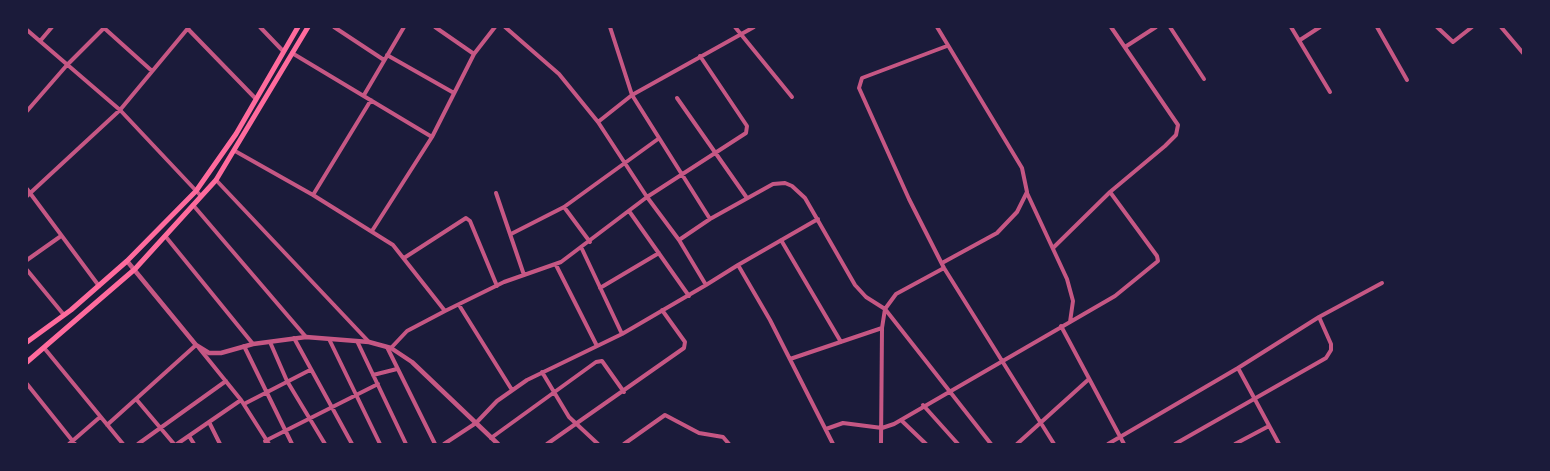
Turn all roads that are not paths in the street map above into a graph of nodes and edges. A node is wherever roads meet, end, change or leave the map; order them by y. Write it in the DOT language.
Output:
graph roads {
  1 [pos="52,27"];
  2 [pos="104,27"];
  3 [pos="260,27"];
  4 [pos="298,27"];
  5 [pos="308,27"];
  6 [pos="334,27"];
  7 [pos="404,27"];
  8 [pos="435,27"];
  9 [pos="495,27"];
  10 [pos="505,27"];
  11 [pos="610,27"];
  12 [pos="735,27"];
  13 [pos="754,27"];
  14 [pos="945,27"];
  15 [pos="1111,27"];
  16 [pos="1156,27"];
  17 [pos="1170,27"];
  18 [pos="1291,27"];
  19 [pos="1320,27"];
  20 [pos="1377,27"];
  21 [pos="1437,27"];
  22 [pos="1472,27"];
  23 [pos="1501,27"];
  24 [pos="188,28"];
  25 [pos="937,28"];
  26 [pos="27,30"];
  27 [pos="740,32"];
  28 [pos="41,40"];
  29 [pos="1300,40"];
  30 [pos="948,46"];
  31 [pos="1125,47"];
  32 [pos="283,51"];
  33 [pos="1523,53"];
  34 [pos="292,54"];
  35 [pos="474,54"];
  36 [pos="700,56"];
  37 [pos="385,57"];
  38 [pos="67,65"];
  39 [pos="152,71"];
  40 [pos="1204,79"];
  41 [pos="1407,80"];
  42 [pos="1330,92"];
  43 [pos="454,93"];
  44 [pos="364,95"];
  45 [pos="632,95"];
  46 [pos="792,97"];
  47 [pos="677,98"];
  48 [pos="256,99"];
  49 [pos="371,100"];
  50 [pos="120,110"];
  51 [pos="27,111"];
  52 [pos="598,122"];
  53 [pos="432,137"];
  54 [pos="658,139"];
  55 [pos="235,151"];
  56 [pos="715,153"];
  57 [pos="624,163"];
  58 [pos="681,174"];
  59 [pos="216,180"];
  60 [pos="196,191"];
  61 [pos="1027,192"];
  62 [pos="1110,192"];
  63 [pos="28,193"];
  64 [pos="496,193"];
  65 [pos="313,195"];
  66 [pos="201,196"];
  67 [pos="647,197"];
  68 [pos="747,199"];
  69 [pos="193,205"];
  70 [pos="564,207"];
  71 [pos="629,211"];
  72 [pos="710,219"];
  73 [pos="818,219"];
  74 [pos="372,231"];
  75 [pos="511,234"];
  76 [pos="61,236"];
  77 [pos="166,237"];
  78 [pos="679,240"];
  79 [pos="781,240"];
  80 [pos="590,242"];
  81 [pos="1054,247"];
  82 [pos="582,249"];
  83 [pos="659,253"];
  84 [pos="404,258"];
  85 [pos="27,260"];
  86 [pos="127,261"];
  87 [pos="556,264"];
  88 [pos="738,265"];
  89 [pos="943,266"];
  90 [pos="135,269"];
  91 [pos="27,270"];
  92 [pos="524,275"];
  93 [pos="1382,282"];
  94 [pos="706,285"];
  95 [pos="99,286"];
  96 [pos="497,286"];
  97 [pos="600,288"];
  98 [pos="688,296"];
  99 [pos="459,304"];
  100 [pos="885,309"];
  101 [pos="662,310"];
  102 [pos="445,311"];
  103 [pos="64,315"];
  104 [pos="1319,317"];
  105 [pos="1070,322"];
  106 [pos="1061,326"];
  107 [pos="882,328"];
  108 [pos="622,334"];
  109 [pos="306,337"];
  110 [pos="294,338"];
  111 [pos="329,339"];
  112 [pos="357,341"];
  113 [pos="27,342"];
  114 [pos="270,342"];
  115 [pos="369,342"];
  116 [pos="841,342"];
  117 [pos="253,344"];
  118 [pos="198,346"];
  119 [pos="244,346"];
  120 [pos="597,346"];
  121 [pos="389,348"];
  122 [pos="45,349"];
  123 [pos="790,359"];
  124 [pos="1003,359"];
  125 [pos="27,362"];
  126 [pos="1238,368"];
  127 [pos="397,369"];
  128 [pos="310,370"];
  129 [pos="542,372"];
  130 [pos="374,375"];
  131 [pos="1089,379"];
  132 [pos="226,381"];
  133 [pos="287,381"];
  134 [pos="27,384"];
  135 [pos="378,384"];
  136 [pos="512,390"];
  137 [pos="947,390"];
  138 [pos="264,392"];
  139 [pos="624,392"];
  140 [pos="553,393"];
  141 [pos="357,396"];
  142 [pos="1254,398"];
  143 [pos="136,399"];
  144 [pos="242,402"];
  145 [pos="923,405"];
  146 [pos="331,408"];
  147 [pos="100,417"];
  148 [pos="310,418"];
  149 [pos="901,420"];
  150 [pos="209,422"];
  151 [pos="1041,422"];
  152 [pos="476,423"];
  153 [pos="107,425"];
  154 [pos="576,426"];
  155 [pos="1269,426"];
  156 [pos="158,427"];
  157 [pos="882,428"];
  158 [pos="826,429"];
  159 [pos="285,433"];
  160 [pos="189,436"];
  161 [pos="1120,437"];
  162 [pos="492,438"];
  163 [pos="265,442"];
  164 [pos="72,443"];
  165 [pos="123,444"];
  166 [pos="138,444"];
  167 [pos="175,444"];
  168 [pos="194,444"];
  169 [pos="220,444"];
  170 [pos="292,444"];
  171 [pos="325,444"];
  172 [pos="352,444"];
  173 [pos="380,444"];
  174 [pos="406,444"];
  175 [pos="435,444"];
  176 [pos="444,444"];
  177 [pos="498,444"];
  178 [pos="548,444"];
  179 [pos="598,444"];
  180 [pos="624,444"];
  181 [pos="729,444"];
  182 [pos="833,444"];
  183 [pos="881,444"];
  184 [pos="926,444"];
  185 [pos="958,444"];
  186 [pos="991,444"];
  187 [pos="1017,444"];
  188 [pos="1054,444"];
  189 [pos="1108,444"];
  190 [pos="1124,444"];
  191 [pos="1175,444"];
  192 [pos="1235,444"];
  193 [pos="1279,444"];
  1 -- 28 [label="street"];
  2 -- 38 [label="street"];
  2 -- 39 [label="street"];
  3 -- 32 [label="street"];
  4 -- 32 [label="main road"];
  5 -- 34 [label="main road"];
  6 -- 37 [label="street"];
  7 -- 37 [label="street"];
  8 -- 35 [label="street"];
  9 -- 35 [label="street"];
  10 -- 52 [label="street"];
  11 -- 45 [label="street"];
  12 -- 27 [label="street"];
  13 -- 27 [label="street"];
  14 -- 25 [label="street"];
  15 -- 31 [label="street"];
  16 -- 31 [label="street"];
  17 -- 40 [label="street"];
  18 -- 29 [label="street"];
  19 -- 29 [label="street"];
  20 -- 41 [label="street"];
  21 -- 22 [label="street"];
  23 -- 33 [label="street"];
  24 -- 39 [label="street"];
  24 -- 48 [label="street"];
  25 -- 30 [label="street"];
  26 -- 28 [label="street"];
  27 -- 36 [label="street"];
  27 -- 46 [label="street"];
  28 -- 38 [label="street"];
  29 -- 42 [label="street"];
  30 -- 61 [label="street"];
  30 -- 89 [label="street"];
  31 -- 62 [label="street"];
  32 -- 48 [label="main road"];
  34 -- 44 [label="street"];
  34 -- 55 [label="main road"];
  35 -- 43 [label="street"];
  36 -- 45 [label="street"];
  36 -- 56 [label="street"];
  37 -- 43 [label="street"];
  37 -- 44 [label="street"];
  38 -- 50 [label="street"];
  38 -- 51 [label="street"];
  39 -- 50 [label="street"];
  43 -- 53 [label="street"];
  44 -- 49 [label="street"];
  45 -- 52 [label="street"];
  45 -- 54 [label="street"];
  47 -- 56 [label="street"];
  48 -- 60 [label="main road"];
  49 -- 53 [label="street"];
  49 -- 65 [label="street"];
  50 -- 60 [label="street"];
  50 -- 63 [label="street"];
  52 -- 57 [label="street"];
  53 -- 74 [label="street"];
  54 -- 57 [label="street"];
  54 -- 58 [label="street"];
  55 -- 59 [label="main road"];
  55 -- 65 [label="street"];
  56 -- 58 [label="street"];
  56 -- 68 [label="street"];
  57 -- 67 [label="street"];
  57 -- 70 [label="street"];
  58 -- 67 [label="street"];
  58 -- 72 [label="street"];
  59 -- 66 [label="main road"];
  59 -- 115 [label="street"];
  60 -- 66 [label="street"];
  60 -- 86 [label="main road"];
  61 -- 81 [label="street"];
  61 -- 89 [label="street"];
  62 -- 81 [label="street"];
  62 -- 105 [label="street"];
  63 -- 76 [label="street"];
  64 -- 75 [label="street"];
  65 -- 74 [label="street"];
  66 -- 69 [label="main road"];
  67 -- 71 [label="street"];
  67 -- 78 [label="street"];
  68 -- 72 [label="street"];
  68 -- 73 [label="street"];
  69 -- 77 [label="main road"];
  69 -- 109 [label="street"];
  70 -- 75 [label="street"];
  70 -- 80 [label="street"];
  71 -- 80 [label="street"];
  71 -- 83 [label="street"];
  72 -- 78 [label="street"];
  73 -- 79 [label="street"];
  73 -- 100 [label="street"];
  74 -- 84 [label="street"];
  75 -- 92 [label="street"];
  76 -- 85 [label="street"];
  76 -- 95 [label="street"];
  77 -- 90 [label="main road"];
  77 -- 117 [label="street"];
  78 -- 94 [label="street"];
  79 -- 88 [label="street"];
  79 -- 116 [label="street"];
  80 -- 82 [label="street"];
  81 -- 105 [label="street"];
  82 -- 87 [label="street"];
  82 -- 97 [label="street"];
  83 -- 97 [label="street"];
  83 -- 98 [label="street"];
  84 -- 96 [label="street"];
  84 -- 102 [label="street"];
  86 -- 90 [label="street"];
  86 -- 95 [label="main road"];
  87 -- 92 [label="street"];
  87 -- 120 [label="street"];
  88 -- 94 [label="street"];
  88 -- 123 [label="street"];
  89 -- 100 [label="street"];
  89 -- 124 [label="street"];
  90 -- 118 [label="street"];
  90 -- 122 [label="main road"];
  91 -- 103 [label="street"];
  92 -- 96 [label="street"];
  93 -- 104 [label="street"];
  94 -- 98 [label="street"];
  95 -- 103 [label="main road"];
  96 -- 99 [label="street"];
  97 -- 108 [label="street"];
  98 -- 101 [label="street"];
  99 -- 102 [label="street"];
  99 -- 136 [label="street"];
  100 -- 107 [label="street"];
  100 -- 137 [label="street"];
  101 -- 108 [label="street"];
  101 -- 139 [label="street"];
  102 -- 121 [label="street"];
  103 -- 113 [label="main road"];
  104 -- 126 [label="street"];
  104 -- 142 [label="street"];
  105 -- 106 [label="street"];
  106 -- 124 [label="street"];
  106 -- 131 [label="street"];
  107 -- 116 [label="street"];
  107 -- 157 [label="street"];
  108 -- 120 [label="street"];
  109 -- 110 [label="street"];
  109 -- 111 [label="street"];
  110 -- 114 [label="street"];
  110 -- 128 [label="street"];
  111 -- 112 [label="street"];
  111 -- 141 [label="street"];
  112 -- 115 [label="street"];
  112 -- 130 [label="street"];
  114 -- 117 [label="street"];
  114 -- 133 [label="street"];
  115 -- 121 [label="street"];
  116 -- 123 [label="street"];
  117 -- 119 [label="street"];
  118 -- 119 [label="street"];
  118 -- 132 [label="street"];
  118 -- 143 [label="street"];
  119 -- 138 [label="street"];
  120 -- 129 [label="street"];
  121 -- 127 [label="street"];
  121 -- 152 [label="street"];
  122 -- 125 [label="main road"];
  122 -- 147 [label="street"];
  123 -- 158 [label="street"];
  124 -- 137 [label="street"];
  124 -- 151 [label="street"];
  126 -- 142 [label="street"];
  126 -- 161 [label="street"];
  127 -- 130 [label="street"];
  127 -- 175 [label="street"];
  128 -- 133 [label="street"];
  128 -- 146 [label="street"];
  129 -- 136 [label="street"];
  129 -- 140 [label="street"];
  130 -- 135 [label="street"];
  131 -- 151 [label="street"];
  131 -- 161 [label="street"];
  132 -- 144 [label="street"];
  132 -- 156 [label="street"];
  133 -- 138 [label="street"];
  133 -- 148 [label="street"];
  134 -- 164 [label="street"];
  135 -- 141 [label="street"];
  135 -- 174 [label="street"];
  136 -- 152 [label="street"];
  137 -- 145 [label="street"];
  137 -- 186 [label="street"];
  138 -- 144 [label="street"];
  138 -- 159 [label="street"];
  139 -- 140 [label="street"];
  139 -- 154 [label="street"];
  140 -- 154 [label="street"];
  140 -- 162 [label="street"];
  141 -- 146 [label="street"];
  141 -- 173 [label="street"];
  142 -- 155 [label="street"];
  142 -- 191 [label="street"];
  143 -- 153 [label="street"];
  143 -- 156 [label="street"];
  144 -- 150 [label="street"];
  144 -- 163 [label="street"];
  145 -- 149 [label="street"];
  145 -- 185 [label="street"];
  146 -- 148 [label="street"];
  146 -- 172 [label="street"];
  147 -- 153 [label="street"];
  147 -- 164 [label="street"];
  148 -- 159 [label="street"];
  148 -- 171 [label="street"];
  149 -- 157 [label="street"];
  149 -- 184 [label="street"];
  150 -- 160 [label="street"];
  150 -- 169 [label="street"];
  151 -- 187 [label="street"];
  151 -- 188 [label="street"];
  152 -- 162 [label="street"];
  152 -- 176 [label="street"];
  153 -- 165 [label="street"];
  154 -- 178 [label="street"];
  154 -- 179 [label="street"];
  155 -- 192 [label="street"];
  155 -- 193 [label="street"];
  156 -- 166 [label="street"];
  156 -- 167 [label="street"];
  157 -- 158 [label="street"];
  157 -- 183 [label="street"];
  158 -- 182 [label="street"];
  159 -- 163 [label="street"];
  159 -- 170 [label="street"];
  160 -- 167 [label="street"];
  160 -- 168 [label="street"];
  161 -- 189 [label="street"];
  161 -- 190 [label="street"];
  162 -- 177 [label="street"];
  180 -- 181 [label="street"];
}
